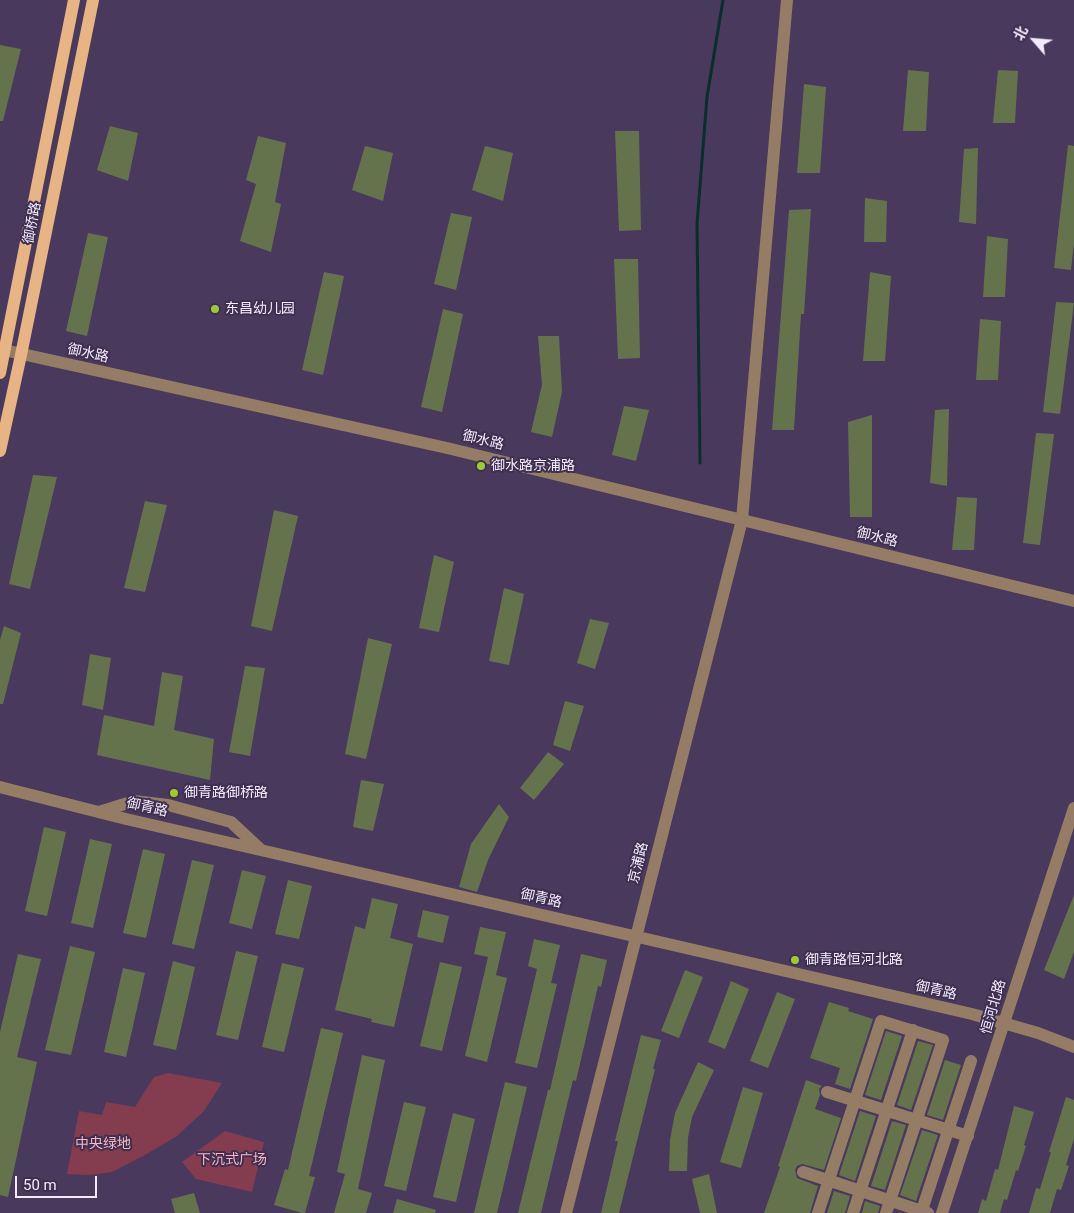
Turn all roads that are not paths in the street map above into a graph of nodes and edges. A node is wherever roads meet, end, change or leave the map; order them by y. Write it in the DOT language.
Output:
graph roads {
  1 [pos="74,0"];
  2 [pos="93,0"];
  3 [pos="787,0"];
  4 [pos="3,350"];
  5 [pos="22,355"];
  6 [pos="0,373"];
  7 [pos="0,451"];
  8 [pos="742,520"];
  9 [pos="1074,601"];
  10 [pos="0,787"];
  11 [pos="1074,808"];
  12 [pos="99,812"];
  13 [pos="262,850"];
  14 [pos="636,937"];
  15 [pos="1004,1022"];
  16 [pos="913,1030"];
  17 [pos="1074,1047"];
  18 [pos="971,1061"];
  19 [pos="828,1092"];
  20 [pos="855,1101"];
  21 [pos="887,1111"];
  22 [pos="916,1120"];
  23 [pos="949,1130"];
  24 [pos="968,1136"];
  25 [pos="803,1172"];
  26 [pos="829,1180"];
  27 [pos="860,1190"];
  28 [pos="890,1200"];
  29 [pos="924,1212"];
  30 [pos="566,1213"];
  31 [pos="818,1213"];
  32 [pos="853,1213"];
  33 [pos="886,1213"];
  34 [pos="942,1213"];
  1 -- 4 [label="main road, 御桥路"];
  2 -- 5 [label="main road, 御桥路"];
  3 -- 8 [label="street, 京浦路"];
  4 -- 5 [label="street, 御水路"];
  4 -- 6 [label="main road, 御桥路"];
  5 -- 7 [label="main road, 御桥路"];
  5 -- 8 [label="street, 御水路"];
  8 -- 9 [label="street, 御水路"];
  8 -- 14 [label="street, 京浦路"];
  10 -- 12 [label="street, 御青路"];
  11 -- 15 [label="street, 恒河北路"];
  12 -- 13 [label="street, 御青路"];
  12 -- 13 [label="street"];
  13 -- 14 [label="street, 御青路"];
  14 -- 15 [label="street, 御青路"];
  14 -- 30 [label="street, 京浦路"];
  15 -- 17 [label="street, 御青路"];
  15 -- 24 [label="street, 恒河北路"];
  16 -- 20 [label="street"];
  16 -- 21 [label="street"];
  16 -- 22 [label="street"];
  18 -- 23 [label="street"];
  19 -- 20 [label="street"];
  20 -- 21 [label="street"];
  20 -- 26 [label="street"];
  21 -- 22 [label="street"];
  21 -- 27 [label="street"];
  22 -- 23 [label="street"];
  22 -- 28 [label="street"];
  23 -- 24 [label="street"];
  23 -- 29 [label="street"];
  24 -- 34 [label="street, 恒河北路"];
  25 -- 26 [label="street"];
  26 -- 27 [label="street"];
  26 -- 31 [label="street"];
  27 -- 28 [label="street"];
  27 -- 32 [label="street"];
  28 -- 29 [label="street"];
  28 -- 33 [label="street"];
}
